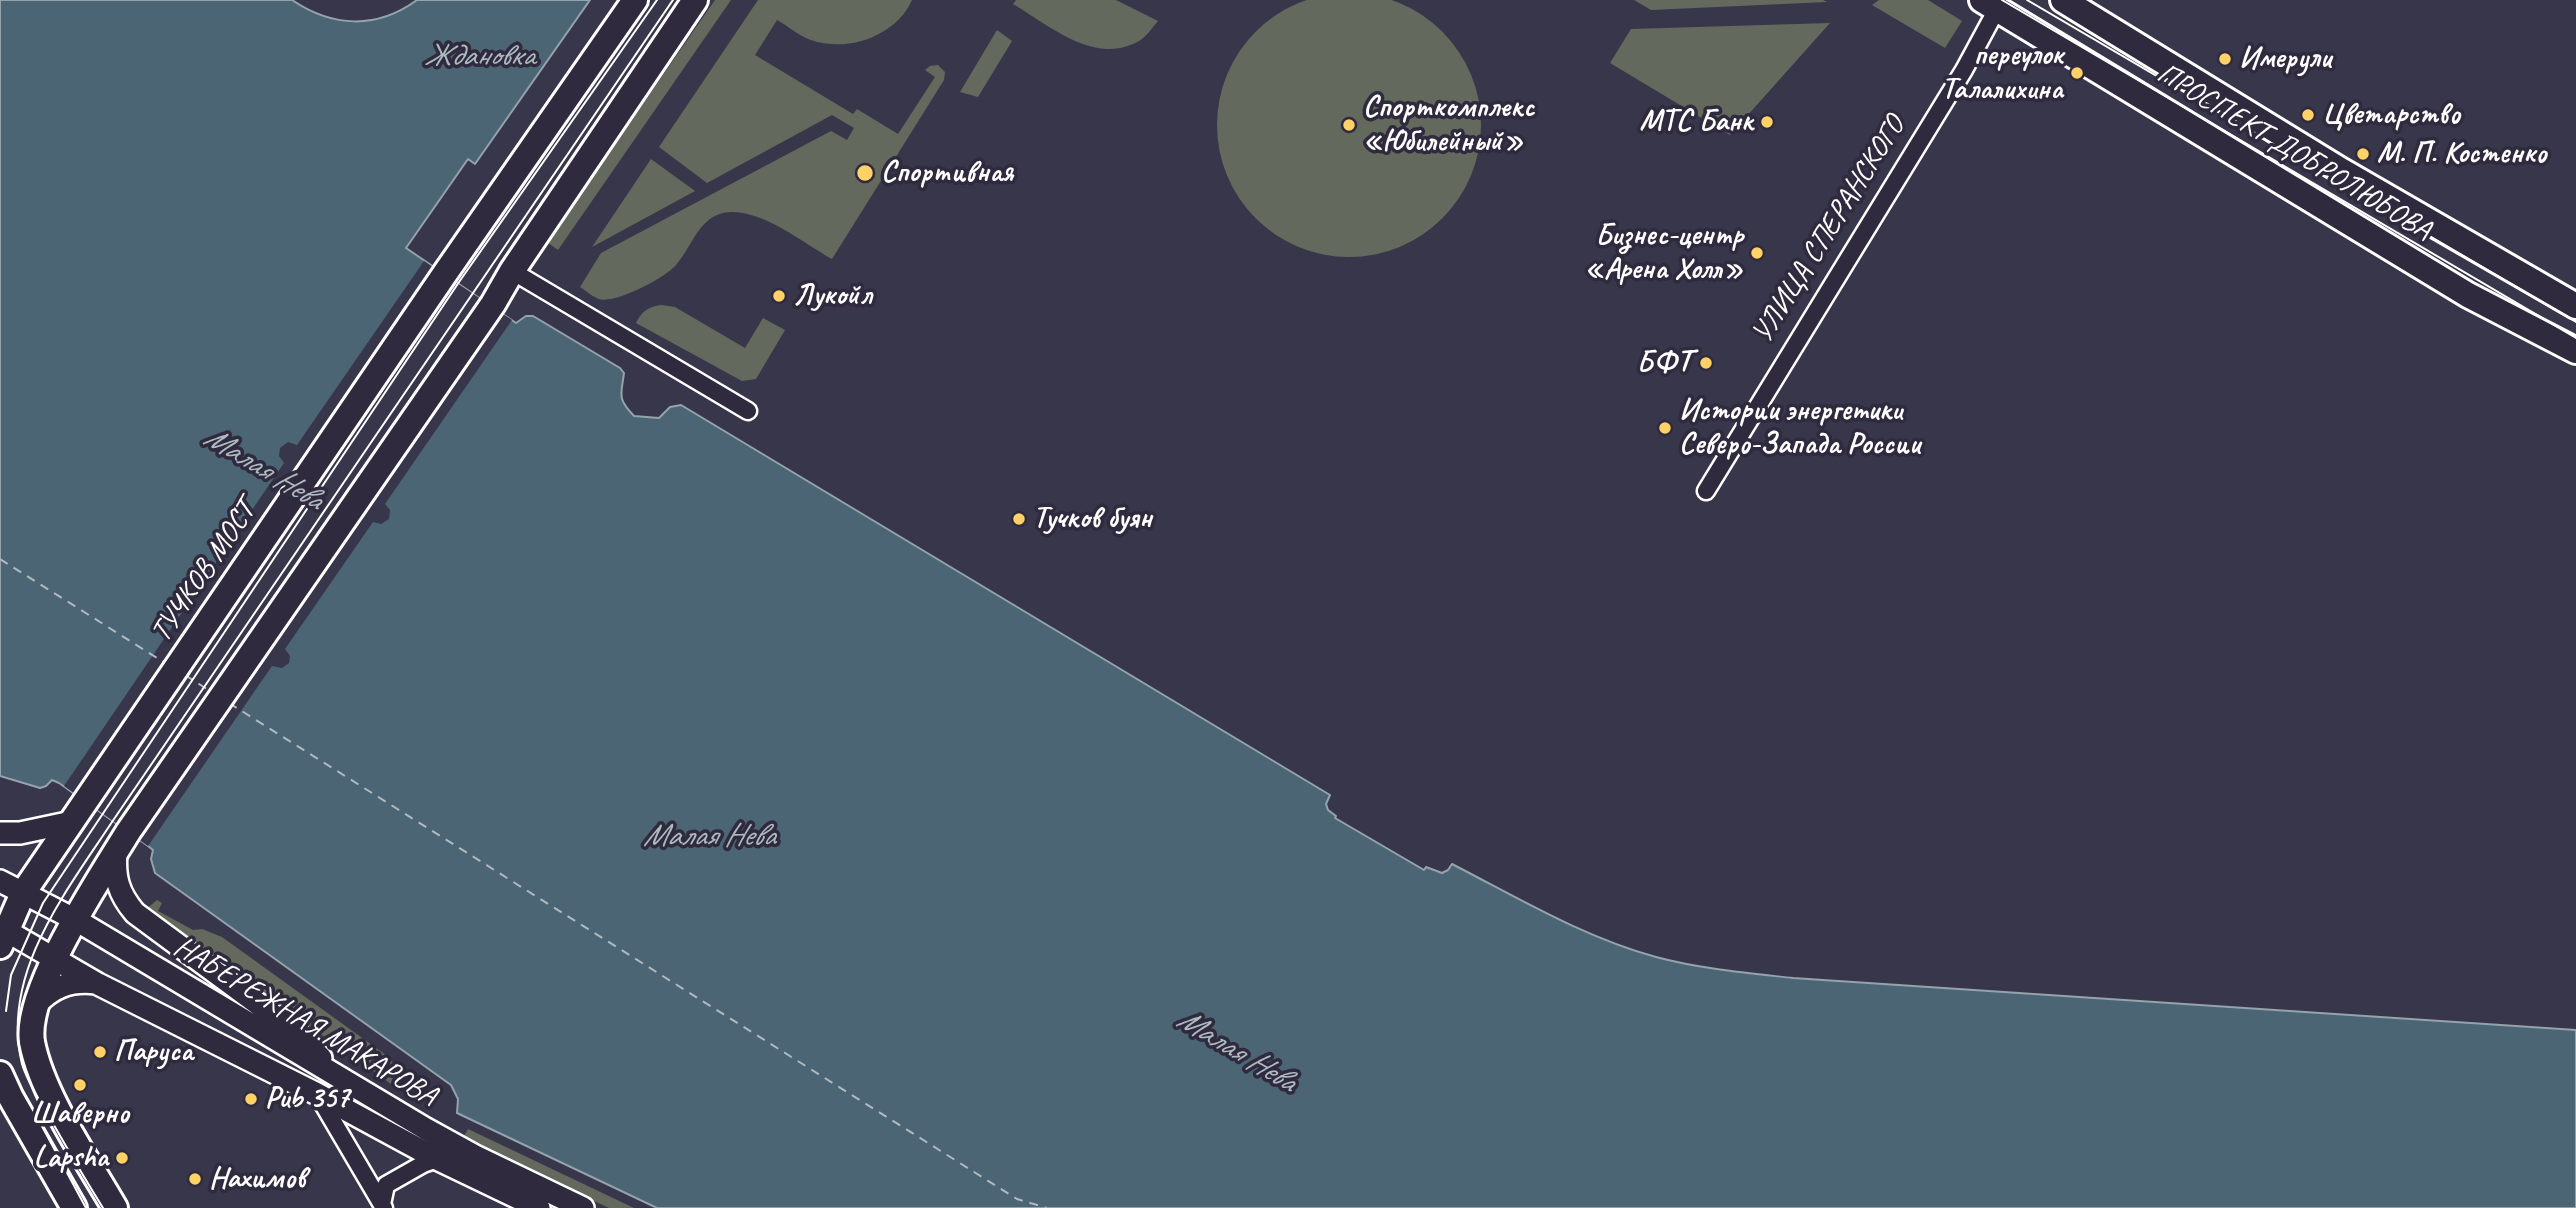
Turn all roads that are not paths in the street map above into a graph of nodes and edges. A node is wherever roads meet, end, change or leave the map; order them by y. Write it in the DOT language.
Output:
graph roads {
  1 [pos="635,0"];
  2 [pos="695,0"];
  3 [pos="2063,0"];
  4 [pos="1994,3"];
  5 [pos="512,271"];
  6 [pos="2576,306"];
  7 [pos="2576,351"];
  8 [pos="748,411"];
  9 [pos="1706,491"];
  10 [pos="78,813"];
  11 [pos="0,833"];
  12 [pos="122,842"];
  13 [pos="0,881"];
  14 [pos="23,893"];
  15 [pos="76,920"];
  16 [pos="2,934"];
  17 [pos="55,959"];
  18 [pos="98,984"];
  19 [pos="35,1006"];
  20 [pos="0,1074"];
  21 [pos="339,1078"];
  22 [pos="317,1094"];
  23 [pos="6,1101"];
  24 [pos="437,1159"];
  25 [pos="383,1206"];
  26 [pos="74,1208"];
  27 [pos="115,1208"];
  28 [pos="539,1208"];
  29 [pos="583,1208"];
  1 -- 10 [label="main road, ТУЧКОВ МОСТ"];
  2 -- 5 [label="main road"];
  3 -- 6 [label="main road, ПРОСПЕКТ ДОБРОЛЮБОВА"];
  4 -- 7 [label="main road, ПРОСПЕКТ ДОБРОЛЮБОВА"];
  4 -- 9 [label="street, УЛИЦА СПЕРАНСКОГО"];
  5 -- 8 [label="street"];
  5 -- 12 [label="main road"];
  10 -- 11 [label="main road"];
  10 -- 14 [label="main road, ТУЧКОВ МОСТ"];
  12 -- 15 [label="main road"];
  12 -- 21 [label="main road"];
  13 -- 14 [label="main road, НАБЕРЕЖНАЯ МАКАРОВА"];
  14 -- 15 [label="main road, НАБЕРЕЖНАЯ МАКАРОВА"];
  14 -- 16 [label="main road, ТУЧКОВ МОСТ"];
  15 -- 17 [label="main road"];
  15 -- 21 [label="main road, НАБЕРЕЖНАЯ МАКАРОВА"];
  16 -- 17 [label="main road, НАБЕРЕЖНАЯ МАКАРОВА"];
  17 -- 18 [label="main road, НАБЕРЕЖНАЯ МАКАРОВА"];
  17 -- 19 [label="main road"];
  18 -- 19 [label="main road"];
  18 -- 22 [label="main road, НАБЕРЕЖНАЯ МАКАРОВА"];
  19 -- 27 [label="main road"];
  20 -- 23 [label="main road"];
  21 -- 29 [label="main road, НАБЕРЕЖНАЯ МАКАРОВА"];
  22 -- 24 [label="main road, НАБЕРЕЖНАЯ МАКАРОВА"];
  22 -- 25 [label="street"];
  23 -- 26 [label="main road"];
  24 -- 25 [label="street"];
  24 -- 28 [label="main road, НАБЕРЕЖНАЯ МАКАРОВА"];
}
